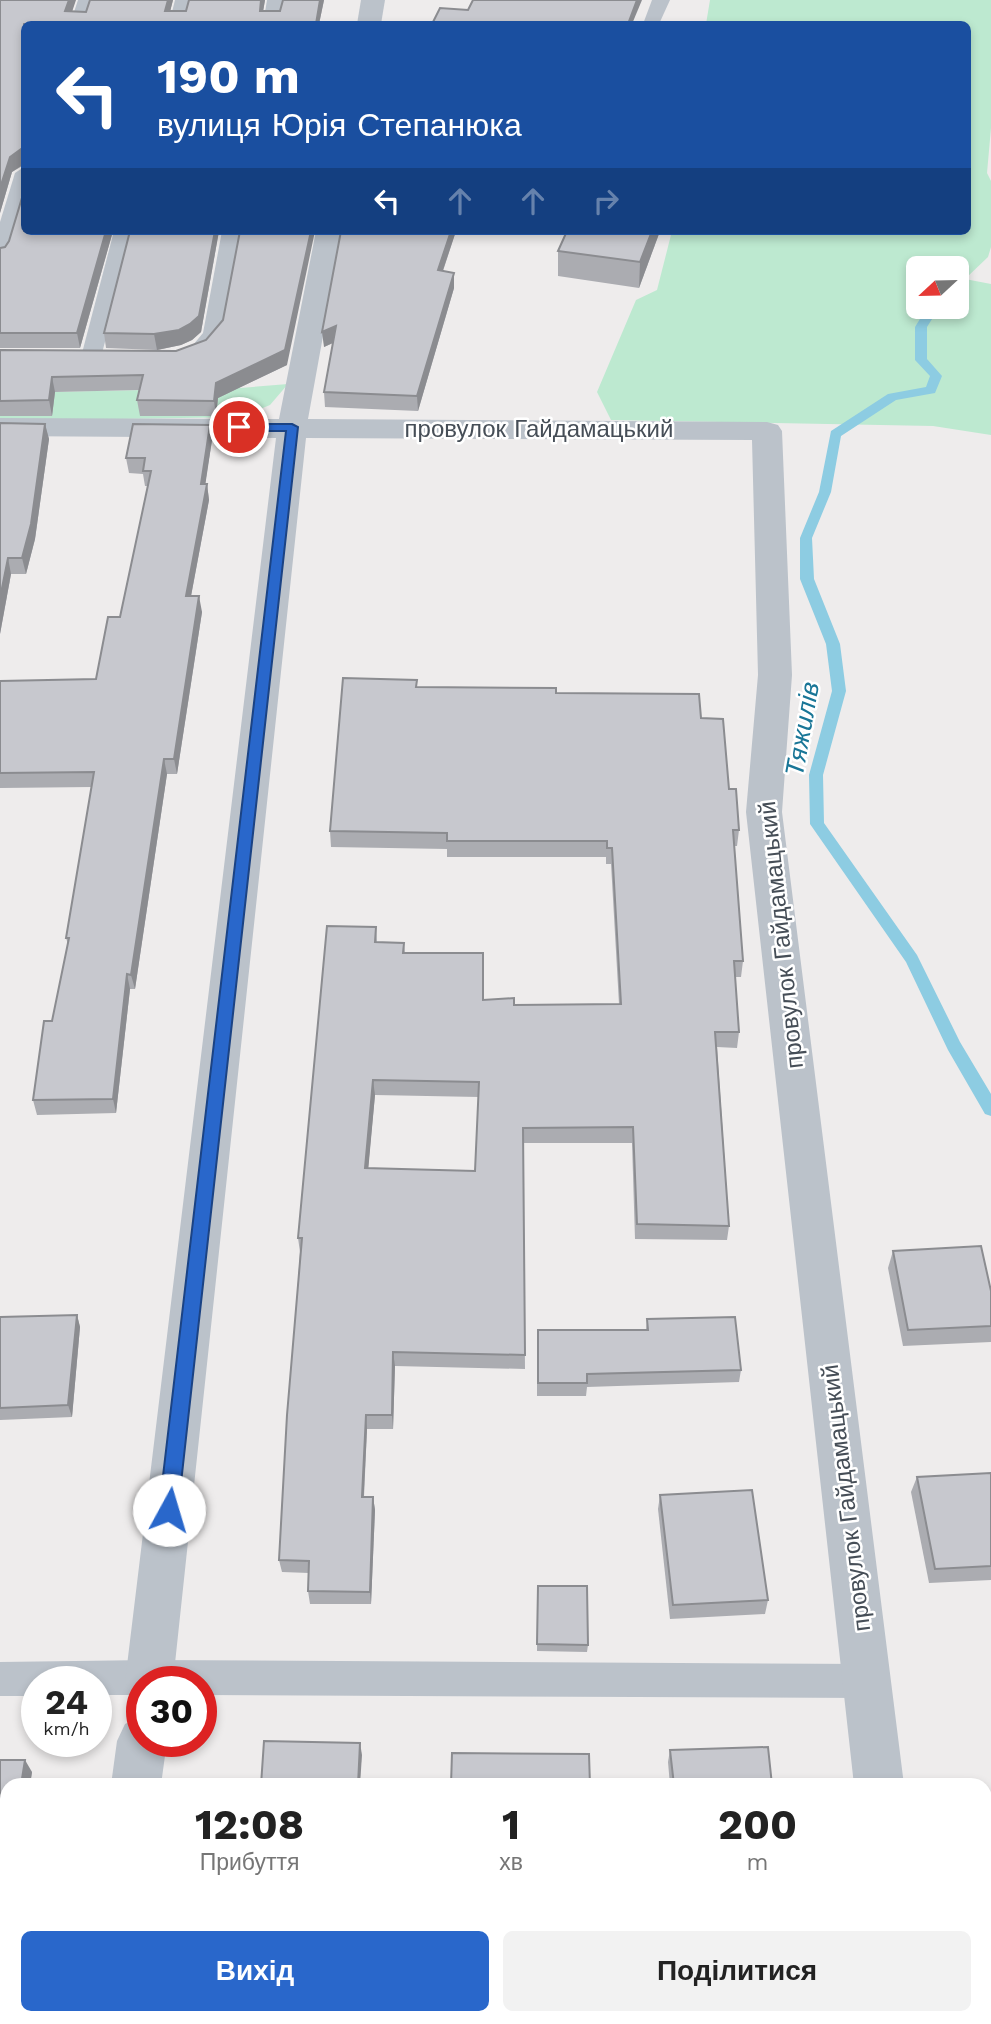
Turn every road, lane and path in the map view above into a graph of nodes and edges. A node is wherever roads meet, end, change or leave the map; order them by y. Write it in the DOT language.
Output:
graph roads {
  1 [pos="87,0"];
  2 [pos="184,0"];
  3 [pos="276,0"];
  4 [pos="373,0"];
  5 [pos="661,0"];
  6 [pos="80,21"];
  7 [pos="179,21"];
  8 [pos="272,21"];
  9 [pos="370,21"];
  10 [pos="652,21"];
  11 [pos="21,183"];
  12 [pos="123,235"];
  13 [pos="231,235"];
  14 [pos="328,235"];
  15 [pos="0,256"];
  16 [pos="65,357"];
  17 [pos="91,357"];
  18 [pos="116,357"];
  19 [pos="166,358"];
  20 [pos="0,427"];
  21 [pos="292,427"];
  22 [pos="150,1666"];
  23 [pos="0,1679"];
  24 [pos="126,1679"];
  25 [pos="217,1679"];
  26 [pos="868,1681"];
  27 [pos="140,1757"];
  28 [pos="137,1778"];
  29 [pos="878,1778"];
  1 -- 6 [label="lane"];
  2 -- 7 [label="lane"];
  3 -- 8 [label="lane"];
  4 -- 9 [label="street"];
  5 -- 10 [label="lane"];
  11 -- 15 [label="lane"];
  12 -- 17 [label="lane"];
  13 -- 19 [label="lane"];
  14 -- 21 [label="street"];
  16 -- 17 [label="lane"];
  17 -- 18 [label="lane"];
  20 -- 21 [label="street"];
  21 -- 22 [label="street"];
  21 -- 26 [label="street, провулок Гайдамацький"];
  23 -- 24 [label="lane"];
  25 -- 26 [label="lane"];
  26 -- 29 [label="street, провулок Гайдамацький"];
  27 -- 28 [label="street"];
}
